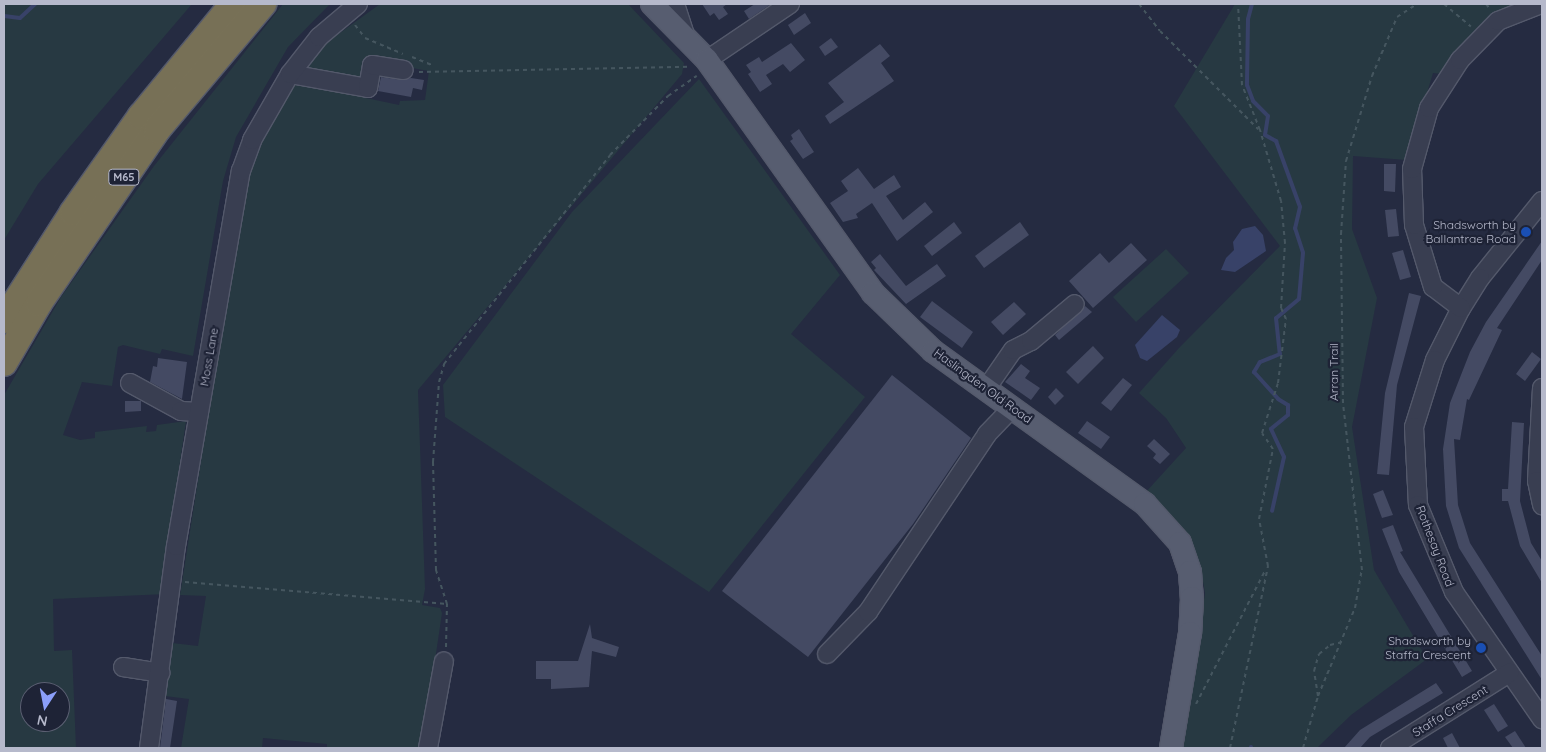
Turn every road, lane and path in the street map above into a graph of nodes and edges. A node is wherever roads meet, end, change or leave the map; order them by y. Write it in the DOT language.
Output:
graph roads {
  1 [pos="233,4"];
  2 [pos="263,4"];
  3 [pos="652,4"];
  4 [pos="675,4"];
  5 [pos="790,4"];
  6 [pos="1139,4"];
  7 [pos="1238,4"];
  8 [pos="1416,4"];
  9 [pos="1444,4"];
  10 [pos="1541,4"];
  11 [pos="352,8"];
  12 [pos="1471,27"];
  13 [pos="686,37"];
  14 [pos="709,64"];
  15 [pos="432,65"];
  16 [pos="409,71"];
  17 [pos="290,74"];
  18 [pos="1260,130"];
  19 [pos="1540,209"];
  20 [pos="1075,304"];
  21 [pos="1461,308"];
  22 [pos="4,320"];
  23 [pos="4,363"];
  24 [pos="130,383"];
  25 [pos="1542,388"];
  26 [pos="986,389"];
  27 [pos="1012,408"];
  28 [pos="199,412"];
  29 [pos="1542,504"];
  30 [pos="1268,566"];
  31 [pos="173,581"];
  32 [pos="447,604"];
  33 [pos="1342,642"];
  34 [pos="827,654"];
  35 [pos="444,661"];
  36 [pos="123,668"];
  37 [pos="161,673"];
  38 [pos="1510,673"];
  39 [pos="1318,696"];
  40 [pos="1177,717"];
  41 [pos="1542,719"];
  42 [pos="1418,741"];
  43 [pos="149,748"];
  44 [pos="428,748"];
  45 [pos="1171,748"];
  46 [pos="1230,748"];
  47 [pos="1303,748"];
  48 [pos="1390,748"];
  1 -- 22 [label="highway, M65"];
  2 -- 23 [label="highway, M65"];
  3 -- 13 [label="main road, Haslingden Old Road"];
  4 -- 13 [label="street, Haslingden Old Road"];
  5 -- 14 [label="street"];
  6 -- 18 [label="path"];
  7 -- 18 [label="path"];
  8 -- 33 [label="path, Arran Trail"];
  9 -- 12 [label="path"];
  10 -- 21 [label="street"];
  11 -- 15 [label="path"];
  11 -- 17 [label="street, Moss Lane"];
  13 -- 14 [label="main road, Haslingden Old Road"];
  14 -- 16 [label="path"];
  14 -- 26 [label="main road, Haslingden Old Road"];
  14 -- 32 [label="path"];
  16 -- 17 [label="street"];
  17 -- 28 [label="street, Moss Lane"];
  18 -- 30 [label="path"];
  19 -- 21 [label="street, Rothesay Road"];
  20 -- 26 [label="street"];
  21 -- 38 [label="street, Rothesay Road"];
  24 -- 28 [label="street"];
  25 -- 29 [label="street"];
  26 -- 27 [label="main road, Haslingden Old Road"];
  27 -- 34 [label="street"];
  27 -- 40 [label="main road, Haslingden Old Road"];
  28 -- 31 [label="street, Moss Lane"];
  30 -- 40 [label="path"];
  30 -- 46 [label="path"];
  31 -- 32 [label="path"];
  31 -- 37 [label="street, Moss Lane"];
  32 -- 35 [label="path"];
  33 -- 39 [label="path, Arran Trail"];
  33 -- 39 [label="path"];
  35 -- 44 [label="street"];
  36 -- 37 [label="street"];
  37 -- 43 [label="street, Moss Lane"];
  38 -- 41 [label="street, Rothesay Road"];
  38 -- 42 [label="street, Staffa Crescent"];
  39 -- 47 [label="path, Arran Trail"];
  40 -- 45 [label="main road, Haslingden Old Road"];
  42 -- 48 [label="street, Staffa Crescent"];
}
